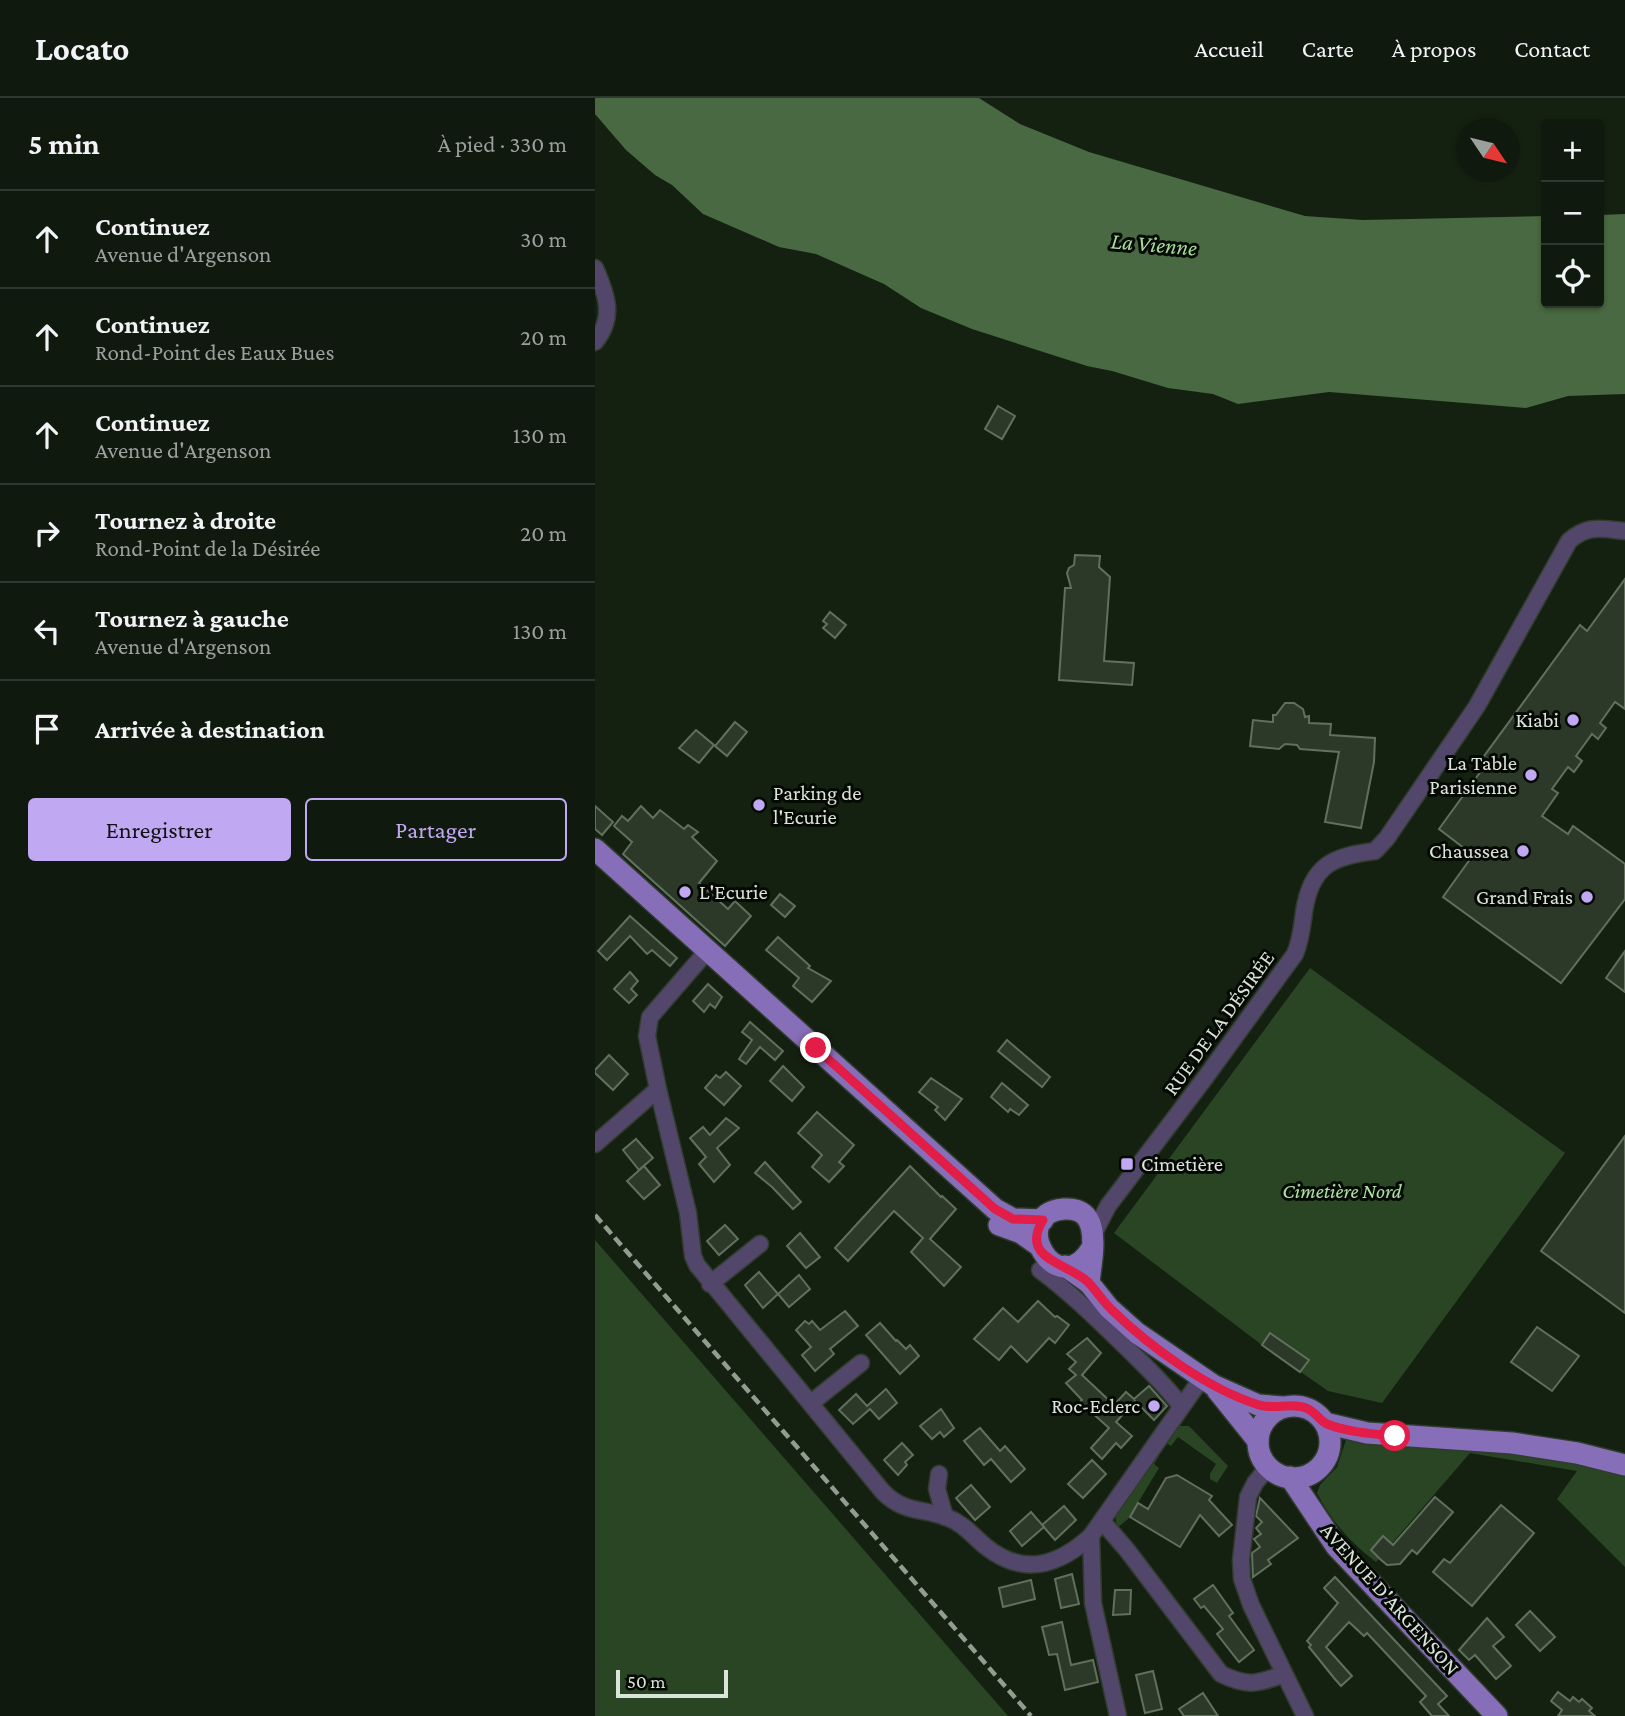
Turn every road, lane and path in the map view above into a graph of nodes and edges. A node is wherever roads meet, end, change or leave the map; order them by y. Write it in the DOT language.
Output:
graph roads {
  1 [pos="595,268"];
  2 [pos="595,342"];
  3 [pos="1625,531"];
  4 [pos="595,849"];
  5 [pos="595,865"];
  6 [pos="700,951"];
  7 [pos="658,1089"];
  8 [pos="595,1144"];
  9 [pos="1108,1206"];
  10 [pos="1076,1211"];
  11 [pos="1043,1220"];
  12 [pos="1093,1240"];
  13 [pos="759,1244"];
  14 [pos="1038,1245"];
  15 [pos="1065,1266"];
  16 [pos="1040,1270"];
  17 [pos="1089,1283"];
  18 [pos="711,1284"];
  19 [pos="861,1363"];
  20 [pos="1208,1382"];
  21 [pos="811,1403"];
  22 [pos="1181,1406"];
  23 [pos="1283,1407"];
  24 [pos="1325,1423"];
  25 [pos="1258,1441"];
  26 [pos="1577,1453"];
  27 [pos="1625,1457"];
  28 [pos="1625,1465"];
  29 [pos="1268,1467"];
  30 [pos="939,1474"];
  31 [pos="1290,1477"];
  32 [pos="945,1517"];
  33 [pos="1102,1521"];
  34 [pos="1091,1536"];
  35 [pos="1285,1674"];
  36 [pos="1118,1716"];
  37 [pos="1305,1716"];
  38 [pos="1497,1716"];
  1 -- 2 [label="street"];
  3 -- 9 [label="street, RUE DE LA DÉSIRÉE"];
  4 -- 6 [label="main road"];
  5 -- 6 [label="main road"];
  6 -- 7 [label="street"];
  6 -- 11 [label="main road"];
  6 -- 14 [label="main road"];
  7 -- 8 [label="street"];
  7 -- 18 [label="street"];
  9 -- 10 [label="street"];
  9 -- 12 [label="street, RUE DE LA DÉSIRÉE"];
  10 -- 11 [label="main road"];
  10 -- 12 [label="main road"];
  11 -- 14 [label="main road"];
  12 -- 15 [label="main road"];
  12 -- 17 [label="main road"];
  13 -- 18 [label="street"];
  14 -- 15 [label="main road"];
  15 -- 17 [label="main road"];
  16 -- 22 [label="street"];
  17 -- 20 [label="main road"];
  18 -- 21 [label="street"];
  19 -- 21 [label="street"];
  20 -- 22 [label="street"];
  20 -- 23 [label="main road"];
  20 -- 25 [label="main road"];
  21 -- 32 [label="street"];
  22 -- 33 [label="street"];
  23 -- 24 [label="main road"];
  23 -- 25 [label="main road"];
  24 -- 26 [label="main road"];
  24 -- 31 [label="main road"];
  25 -- 29 [label="main road"];
  26 -- 27 [label="main road"];
  26 -- 28 [label="main road"];
  29 -- 31 [label="main road"];
  29 -- 35 [label="street"];
  30 -- 32 [label="street"];
  31 -- 38 [label="main road, AVENUE D'ARGENSON"];
  32 -- 34 [label="street"];
  33 -- 34 [label="street"];
  33 -- 35 [label="street"];
  34 -- 36 [label="street"];
  35 -- 37 [label="street"];
}
